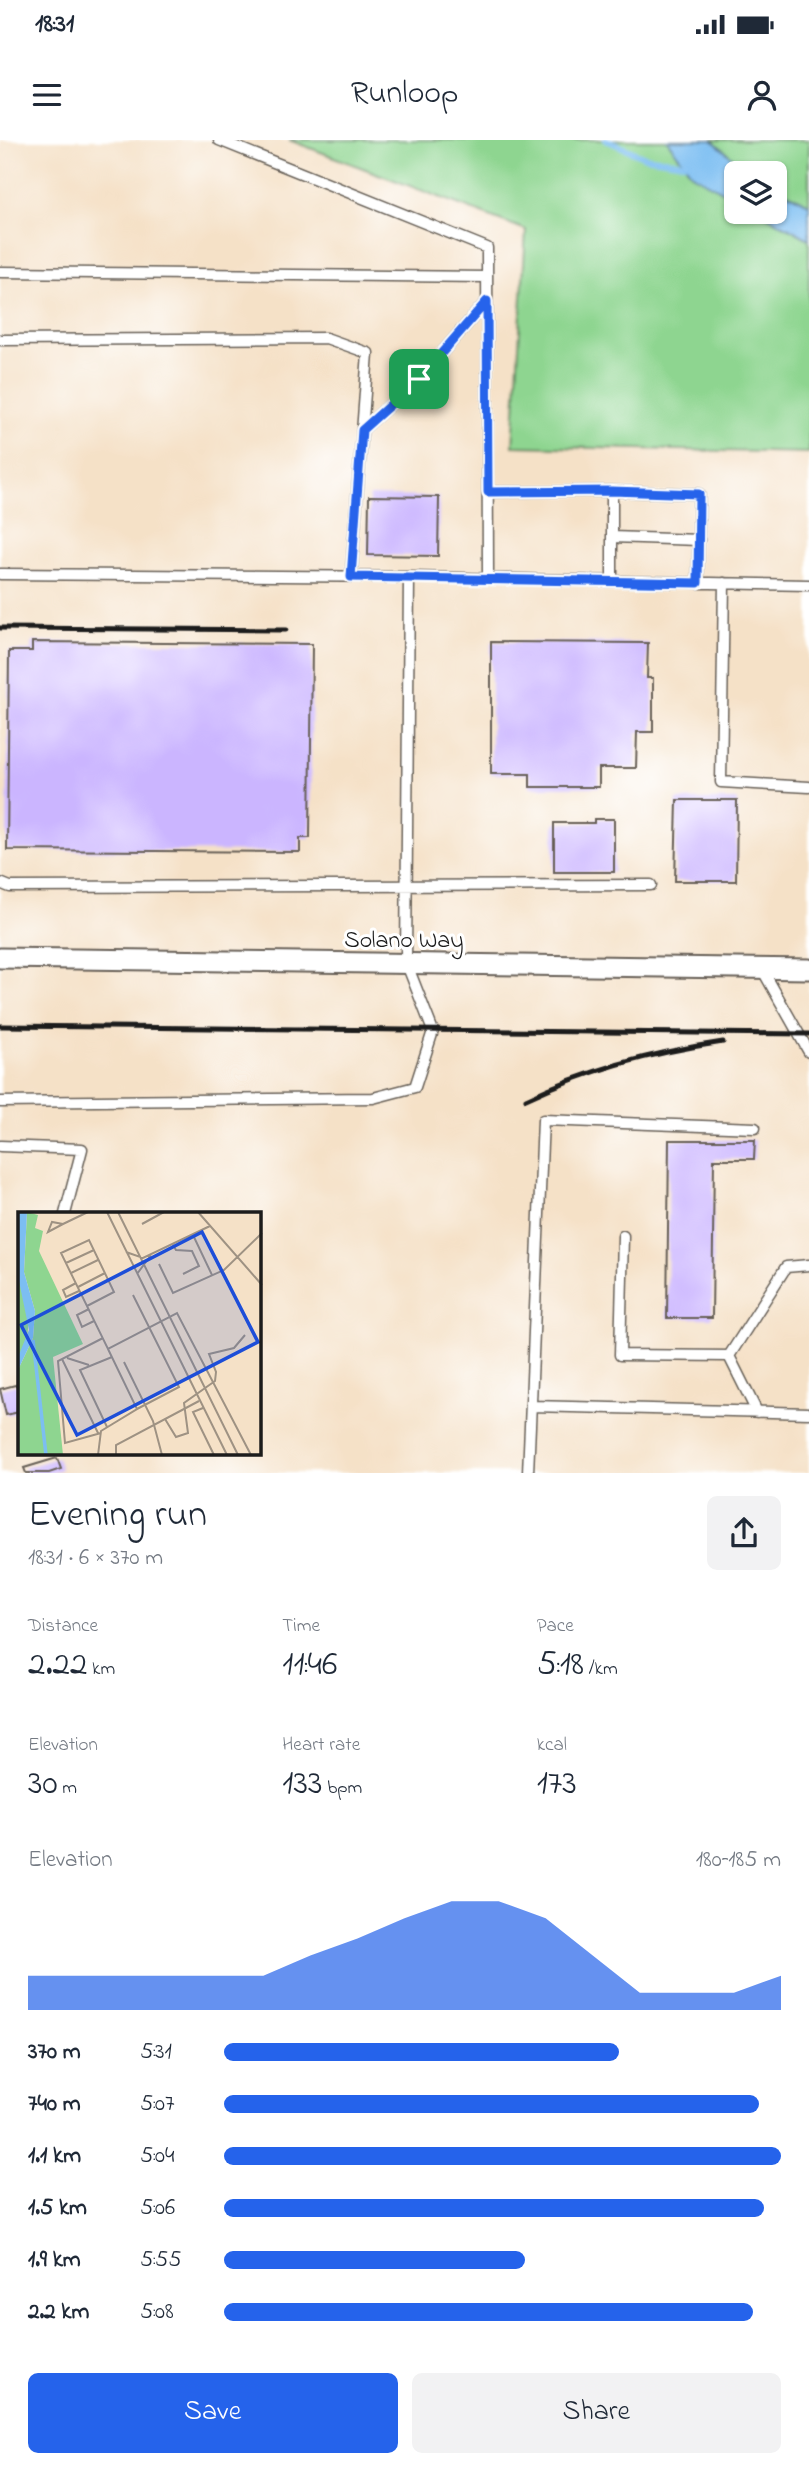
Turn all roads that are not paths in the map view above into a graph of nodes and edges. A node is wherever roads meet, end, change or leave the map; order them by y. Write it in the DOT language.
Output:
graph roads {
  1 [pos="219,140"];
  2 [pos="0,271"];
  3 [pos="487,277"];
  4 [pos="487,301"];
  5 [pos="0,340"];
  6 [pos="362,430"];
  7 [pos="612,491"];
  8 [pos="488,492"];
  9 [pos="612,537"];
  10 [pos="699,540"];
  11 [pos="0,573"];
  12 [pos="351,577"];
  13 [pos="409,577"];
  14 [pos="488,579"];
  15 [pos="612,581"];
  16 [pos="698,583"];
  17 [pos="724,583"];
  18 [pos="809,585"];
  19 [pos="809,787"];
  20 [pos="0,883"];
  21 [pos="407,885"];
  22 [pos="652,885"];
  23 [pos="0,958"];
  24 [pos="406,962"];
  25 [pos="762,969"];
  26 [pos="809,969"];
  27 [pos="809,1052"];
  28 [pos="0,1102"];
  29 [pos="755,1128"];
  30 [pos="0,1146"];
  31 [pos="66,1212"];
  32 [pos="623,1236"];
  33 [pos="809,1265"];
  34 [pos="729,1356"];
  35 [pos="531,1406"];
  36 [pos="757,1412"];
  37 [pos="809,1413"];
  38 [pos="528,1473"];
  1 -- 3 [label="lane"];
  2 -- 3 [label="lane"];
  3 -- 4 [label="lane"];
  4 -- 6 [label="lane"];
  4 -- 8 [label="lane"];
  5 -- 6 [label="lane"];
  6 -- 12 [label="lane"];
  7 -- 8 [label="lane"];
  7 -- 9 [label="lane"];
  7 -- 10 [label="lane"];
  8 -- 14 [label="lane"];
  9 -- 10 [label="lane"];
  9 -- 15 [label="lane"];
  10 -- 16 [label="lane"];
  11 -- 12 [label="lane"];
  12 -- 13 [label="lane"];
  13 -- 14 [label="lane"];
  13 -- 21 [label="lane"];
  14 -- 15 [label="lane"];
  15 -- 16 [label="lane"];
  16 -- 17 [label="lane"];
  17 -- 18 [label="lane"];
  17 -- 19 [label="lane"];
  20 -- 21 [label="lane"];
  21 -- 22 [label="lane"];
  21 -- 24 [label="lane"];
  23 -- 24 [label="street, Solano Way"];
  24 -- 25 [label="street, Solano Way"];
  24 -- 28 [label="lane"];
  25 -- 26 [label="street, Solano Way"];
  25 -- 27 [label="lane"];
  29 -- 35 [label="lane"];
  30 -- 31 [label="lane"];
  32 -- 34 [label="lane"];
  33 -- 34 [label="lane"];
  34 -- 36 [label="lane"];
  35 -- 36 [label="lane"];
  35 -- 38 [label="lane"];
  36 -- 37 [label="lane"];
}
